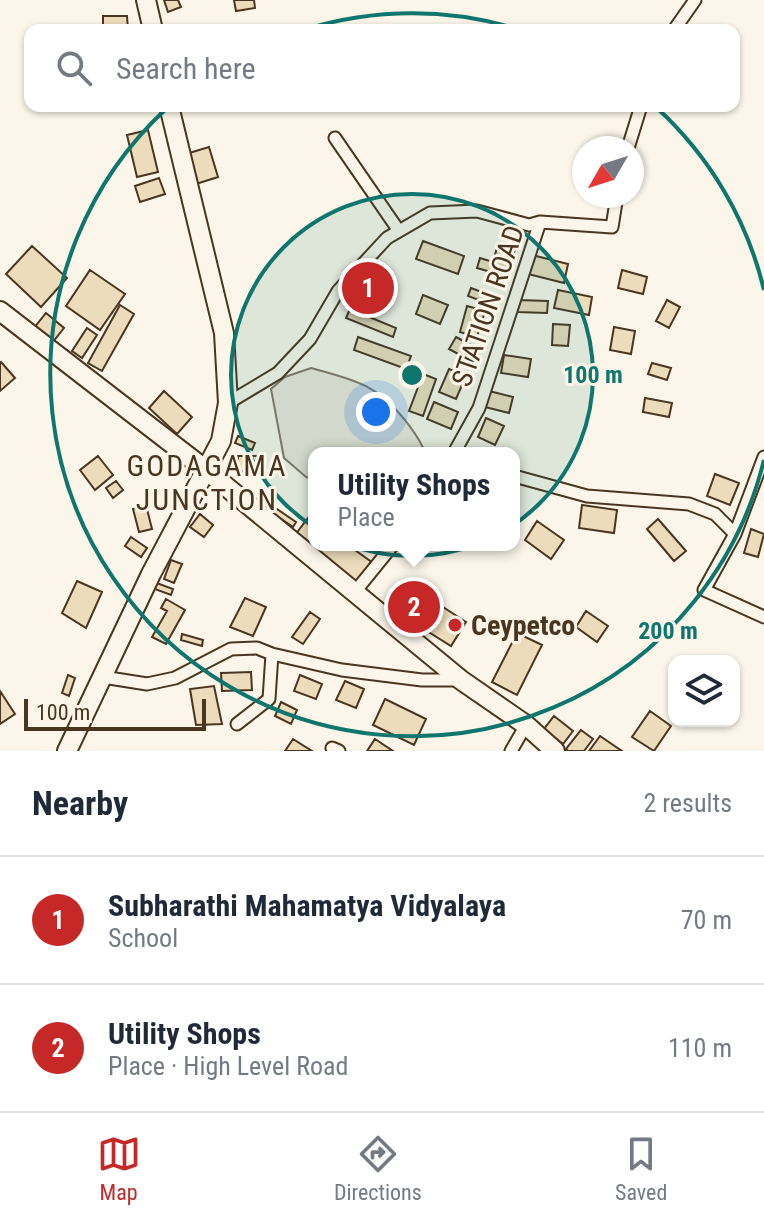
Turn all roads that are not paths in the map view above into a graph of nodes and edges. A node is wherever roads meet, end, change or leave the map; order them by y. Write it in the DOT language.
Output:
graph roads {
  1 [pos="146,0"];
  2 [pos="695,0"];
  3 [pos="152,24"];
  4 [pos="678,24"];
  5 [pos="170,112"];
  6 [pos="639,112"];
  7 [pos="632,136"];
  8 [pos="335,138"];
  9 [pos="615,208"];
  10 [pos="540,222"];
  11 [pos="399,231"];
  12 [pos="0,311"];
  13 [pos="228,403"];
  14 [pos="457,447"];
  15 [pos="764,457"];
  16 [pos="206,470"];
  17 [pos="520,478"];
  18 [pos="735,534"];
  19 [pos="388,551"];
  20 [pos="354,593"];
  21 [pos="764,617"];
  22 [pos="272,654"];
  23 [pos="103,677"];
  24 [pos="461,680"];
  25 [pos="237,724"];
  26 [pos="526,725"];
  27 [pos="67,751"];
  28 [pos="511,751"];
  29 [pos="555,751"];
  1 -- 3 [label="main road"];
  2 -- 4 [label="street"];
  5 -- 13 [label="main road"];
  6 -- 7 [label="street"];
  8 -- 11 [label="street"];
  9 -- 10 [label="street, STATION ROAD"];
  10 -- 11 [label="street"];
  10 -- 14 [label="street, STATION ROAD"];
  11 -- 13 [label="street"];
  12 -- 16 [label="main road"];
  13 -- 16 [label="main road"];
  15 -- 18 [label="street"];
  16 -- 20 [label="main road"];
  16 -- 23 [label="main road"];
  17 -- 18 [label="street"];
  18 -- 21 [label="street"];
  19 -- 20 [label="street"];
  20 -- 24 [label="main road"];
  22 -- 23 [label="street"];
  22 -- 24 [label="street"];
  22 -- 25 [label="street"];
  23 -- 27 [label="main road"];
  24 -- 26 [label="main road"];
  26 -- 28 [label="street"];
  26 -- 29 [label="main road"];
}
